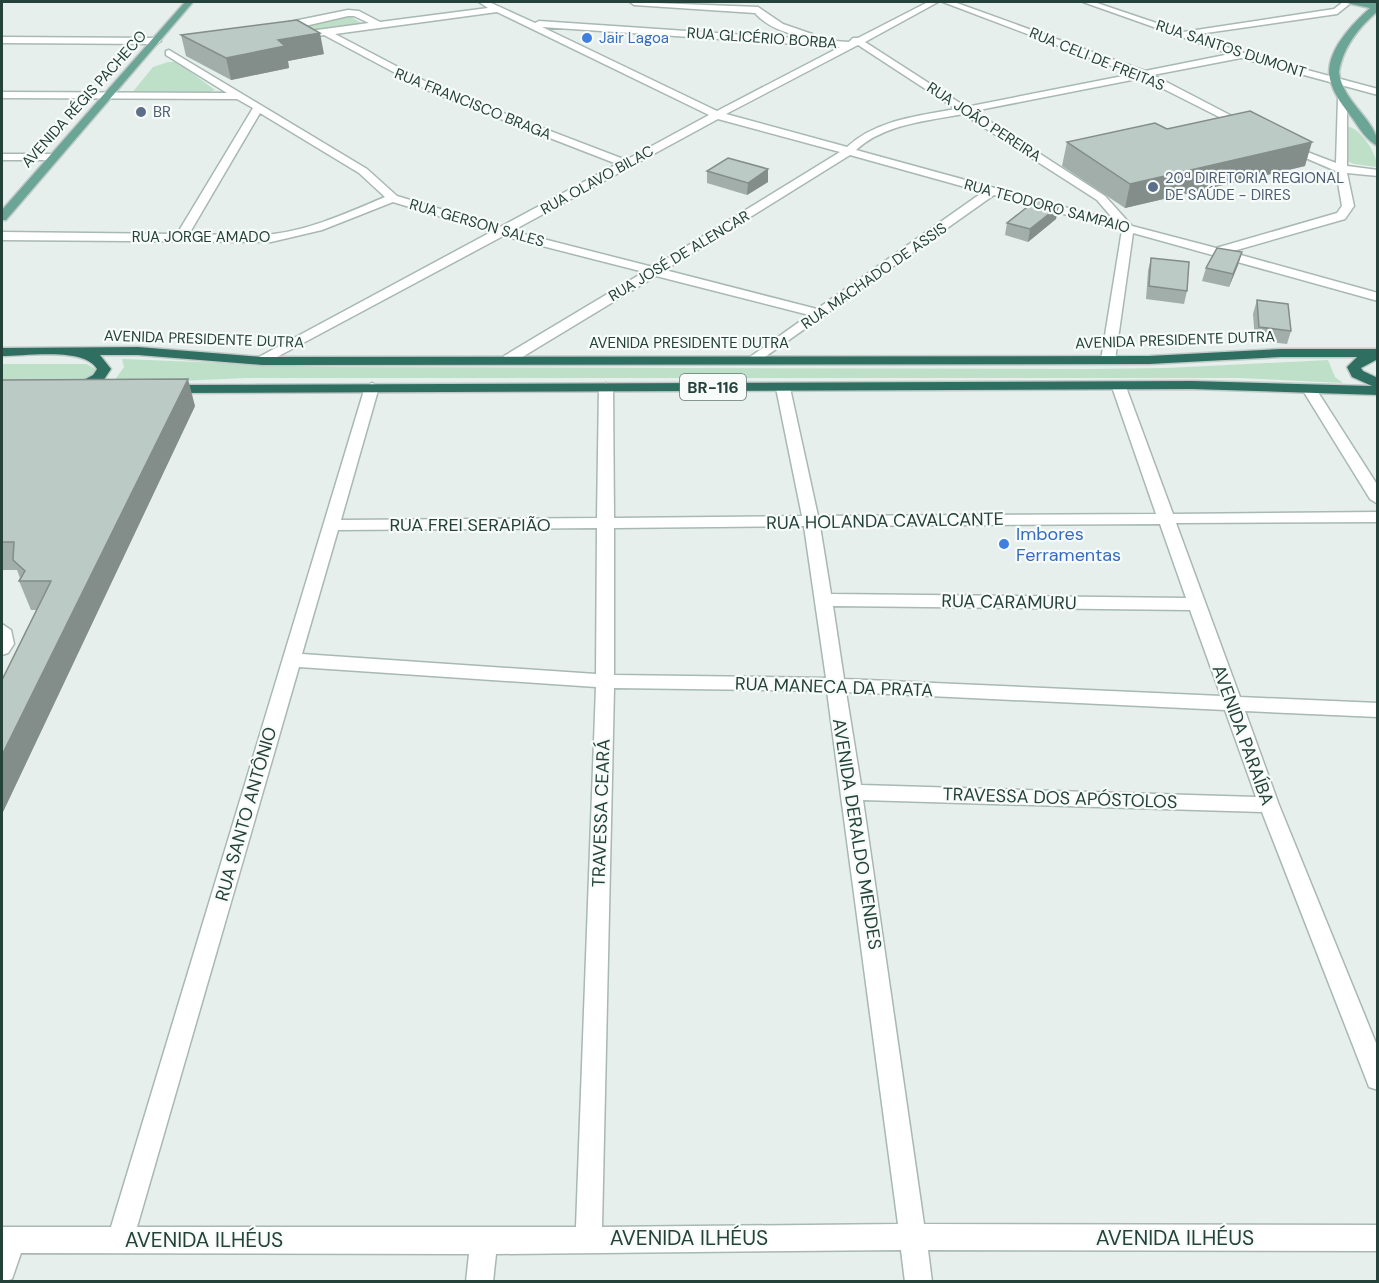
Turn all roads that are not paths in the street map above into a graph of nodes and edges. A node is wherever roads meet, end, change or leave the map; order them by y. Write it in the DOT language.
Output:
graph roads {
  1 [pos="189,2"];
  2 [pos="483,2"];
  3 [pos="634,2"];
  4 [pos="674,2"];
  5 [pos="742,2"];
  6 [pos="934,2"];
  7 [pos="947,2"];
  8 [pos="1087,2"];
  9 [pos="1347,2"];
  10 [pos="1377,7"];
  11 [pos="499,9"];
  12 [pos="758,10"];
  13 [pos="532,24"];
  14 [pos="378,25"];
  15 [pos="325,32"];
  16 [pos="1182,34"];
  17 [pos="292,36"];
  18 [pos="282,38"];
  19 [pos="2,40"];
  20 [pos="156,41"];
  21 [pos="855,41"];
  22 [pos="184,51"];
  23 [pos="169,53"];
  24 [pos="145,54"];
  25 [pos="1241,55"];
  26 [pos="1142,73"];
  27 [pos="1336,82"];
  28 [pos="1377,92"];
  29 [pos="2,95"];
  30 [pos="109,96"];
  31 [pos="238,96"];
  32 [pos="1343,98"];
  33 [pos="258,108"];
  34 [pos="965,110"];
  35 [pos="717,115"];
  36 [pos="1377,143"];
  37 [pos="849,151"];
  38 [pos="2,157"];
  39 [pos="52,157"];
  40 [pos="627,164"];
  41 [pos="1341,169"];
  42 [pos="1377,173"];
  43 [pos="992,191"];
  44 [pos="393,198"];
  45 [pos="1110,206"];
  46 [pos="2,217"];
  47 [pos="1086,217"];
  48 [pos="1128,228"];
  49 [pos="503,232"];
  50 [pos="2,236"];
  51 [pos="181,237"];
  52 [pos="1216,252"];
  53 [pos="656,270"];
  54 [pos="1377,297"];
  55 [pos="820,314"];
  56 [pos="73,351"];
  57 [pos="2,352"];
  58 [pos="1377,353"];
  59 [pos="509,359"];
  60 [pos="755,360"];
  61 [pos="1108,360"];
  62 [pos="262,361"];
  63 [pos="1377,384"];
  64 [pos="372,387"];
  65 [pos="606,387"];
  66 [pos="783,387"];
  67 [pos="1119,387"];
  68 [pos="1309,389"];
  69 [pos="156,390"];
  70 [pos="1377,391"];
  71 [pos="108,392"];
  72 [pos="1377,499"];
  73 [pos="1377,517"];
  74 [pos="1166,518"];
  75 [pos="810,521"];
  76 [pos="608,524"];
  77 [pos="332,525"];
  78 [pos="823,600"];
  79 [pos="1195,604"];
  80 [pos="2,630"];
  81 [pos="2,650"];
  82 [pos="292,660"];
  83 [pos="605,681"];
  84 [pos="834,685"];
  85 [pos="1231,704"];
  86 [pos="1377,710"];
  87 [pos="852,792"];
  88 [pos="1269,805"];
  89 [pos="1377,1079"];
  90 [pos="914,1237"];
  91 [pos="1377,1238"];
  92 [pos="589,1239"];
  93 [pos="7,1240"];
  94 [pos="120,1240"];
  95 [pos="484,1241"];
  96 [pos="2,1269"];
  97 [pos="479,1281"];
  98 [pos="919,1281"];
  1 -- 20 [label="main road, AVENIDA RÉGIS PACHECO"];
  2 -- 11 [label="street, RUA TEODORO SAMPAIO"];
  3 -- 4 [label="street"];
  4 -- 12 [label="street"];
  5 -- 12 [label="street"];
  6 -- 21 [label="street, RUA OLAVO BILAC"];
  7 -- 26 [label="street, RUA CELI DE FREITAS"];
  8 -- 16 [label="street, RUA SANTOS DUMONT"];
  9 -- 10 [label="main road"];
  9 -- 16 [label="street"];
  10 -- 27 [label="main road"];
  11 -- 13 [label="street, RUA TEODORO SAMPAIO"];
  11 -- 14 [label="street"];
  12 -- 21 [label="street"];
  13 -- 21 [label="street, RUA GLICÉRIO BORBA"];
  13 -- 35 [label="street, RUA TEODORO SAMPAIO"];
  14 -- 15 [label="street"];
  14 -- 17 [label="street"];
  15 -- 17 [label="street"];
  15 -- 40 [label="street, RUA FRANCISCO BRAGA"];
  16 -- 25 [label="street, RUA SANTOS DUMONT"];
  17 -- 18 [label="street"];
  19 -- 20 [label="street"];
  20 -- 24 [label="main road, AVENIDA RÉGIS PACHECO"];
  21 -- 34 [label="street, RUA JOÃO PEREIRA"];
  21 -- 35 [label="street, RUA OLAVO BILAC"];
  22 -- 23 [label="street"];
  23 -- 24 [label="street"];
  23 -- 31 [label="street, RUA GERSON SALES"];
  24 -- 30 [label="main road, AVENIDA RÉGIS PACHECO"];
  25 -- 26 [label="street, RUA JOSÉ DE ALENCAR"];
  25 -- 27 [label="street, RUA SANTOS DUMONT"];
  26 -- 34 [label="street, RUA JOSÉ DE ALENCAR"];
  26 -- 41 [label="street, RUA CELI DE FREITAS"];
  27 -- 28 [label="street, RUA SANTOS DUMONT"];
  27 -- 32 [label="main road"];
  29 -- 30 [label="street"];
  30 -- 31 [label="street"];
  30 -- 39 [label="main road, AVENIDA RÉGIS PACHECO"];
  31 -- 33 [label="street, RUA GERSON SALES"];
  32 -- 36 [label="main road"];
  32 -- 41 [label="street"];
  33 -- 44 [label="street, RUA GERSON SALES"];
  33 -- 51 [label="street"];
  34 -- 37 [label="street, RUA JOSÉ DE ALENCAR"];
  34 -- 45 [label="street, RUA JOÃO PEREIRA"];
  35 -- 37 [label="street, RUA TEODORO SAMPAIO"];
  35 -- 40 [label="street, RUA OLAVO BILAC"];
  37 -- 43 [label="street, RUA TEODORO SAMPAIO"];
  37 -- 53 [label="street, RUA JOSÉ DE ALENCAR"];
  38 -- 39 [label="street"];
  39 -- 46 [label="main road, AVENIDA RÉGIS PACHECO"];
  40 -- 49 [label="street, RUA OLAVO BILAC"];
  41 -- 42 [label="street, RUA CELI DE FREITAS"];
  41 -- 52 [label="street"];
  43 -- 47 [label="street, RUA TEODORO SAMPAIO"];
  43 -- 55 [label="street, RUA MACHADO DE ASSIS"];
  44 -- 49 [label="street, RUA GERSON SALES"];
  44 -- 51 [label="street, RUA JORGE AMADO"];
  45 -- 47 [label="street"];
  45 -- 48 [label="street, RUA JOÃO PEREIRA"];
  47 -- 48 [label="street, RUA TEODORO SAMPAIO"];
  48 -- 52 [label="street, RUA TEODORO SAMPAIO"];
  48 -- 61 [label="street"];
  49 -- 53 [label="street, RUA GERSON SALES"];
  49 -- 62 [label="street, RUA OLAVO BILAC"];
  50 -- 51 [label="street, RUA JORGE AMADO"];
  52 -- 54 [label="street, RUA TEODORO SAMPAIO"];
  53 -- 55 [label="street, RUA GERSON SALES"];
  53 -- 59 [label="street, RUA JOSÉ DE ALENCAR"];
  55 -- 60 [label="street, RUA MACHADO DE ASSIS"];
  56 -- 57 [label="highway, AVENIDA PRESIDENTE DUTRA / BR-116"];
  56 -- 62 [label="highway, AVENIDA PRESIDENTE DUTRA / BR-116"];
  56 -- 71 [label="highway"];
  58 -- 61 [label="highway, AVENIDA PRESIDENTE DUTRA / BR-116"];
  58 -- 63 [label="highway"];
  59 -- 60 [label="highway, AVENIDA PRESIDENTE DUTRA / BR-116"];
  59 -- 62 [label="highway, AVENIDA PRESIDENTE DUTRA / BR-116"];
  60 -- 61 [label="highway, AVENIDA PRESIDENTE DUTRA / BR-116"];
  64 -- 65 [label="highway, BR-116"];
  64 -- 69 [label="highway, BR-116"];
  64 -- 77 [label="street, RUA SANTO ANTÔNIO"];
  65 -- 66 [label="highway, BR-116"];
  65 -- 76 [label="street, TRAVESSA CEARÁ"];
  66 -- 67 [label="highway, BR-116"];
  66 -- 75 [label="street, AVENIDA DERALDO MENDES"];
  67 -- 68 [label="highway, BR-116"];
  67 -- 74 [label="street, AVENIDA PARAÍBA"];
  68 -- 70 [label="highway, BR-116"];
  68 -- 72 [label="street"];
  73 -- 74 [label="street, RUA HOLANDA CAVALCANTE"];
  74 -- 75 [label="street, RUA HOLANDA CAVALCANTE"];
  74 -- 79 [label="street, AVENIDA PARAÍBA"];
  75 -- 76 [label="street, RUA HOLANDA CAVALCANTE"];
  75 -- 78 [label="street, AVENIDA DERALDO MENDES"];
  76 -- 77 [label="street, RUA FREI SERAPIÃO"];
  76 -- 83 [label="street, TRAVESSA CEARÁ"];
  77 -- 82 [label="street, RUA SANTO ANTÔNIO"];
  78 -- 79 [label="street, RUA CARAMURU"];
  78 -- 84 [label="street, AVENIDA DERALDO MENDES"];
  79 -- 85 [label="street, AVENIDA PARAÍBA"];
  80 -- 81 [label="street"];
  82 -- 83 [label="street, RUA MANECA DA PRATA"];
  82 -- 94 [label="street, RUA SANTO ANTÔNIO"];
  83 -- 84 [label="street, RUA MANECA DA PRATA"];
  83 -- 92 [label="street, TRAVESSA CEARÁ"];
  84 -- 85 [label="street, RUA MANECA DA PRATA"];
  84 -- 87 [label="street, AVENIDA DERALDO MENDES"];
  85 -- 86 [label="street, RUA MANECA DA PRATA"];
  85 -- 88 [label="street, AVENIDA PARAÍBA"];
  87 -- 88 [label="street, TRAVESSA DOS APÓSTOLOS"];
  87 -- 90 [label="street, AVENIDA DERALDO MENDES"];
  88 -- 89 [label="street, AVENIDA PARAÍBA"];
  90 -- 91 [label="street, AVENIDA ILHÉUS"];
  90 -- 92 [label="street, AVENIDA ILHÉUS"];
  90 -- 98 [label="street, AVENIDA DERALDO MENDES"];
  92 -- 95 [label="street, AVENIDA ILHÉUS"];
  93 -- 94 [label="street, AVENIDA ILHÉUS"];
  93 -- 96 [label="street"];
  94 -- 95 [label="street, AVENIDA ILHÉUS"];
  95 -- 97 [label="street"];
}
